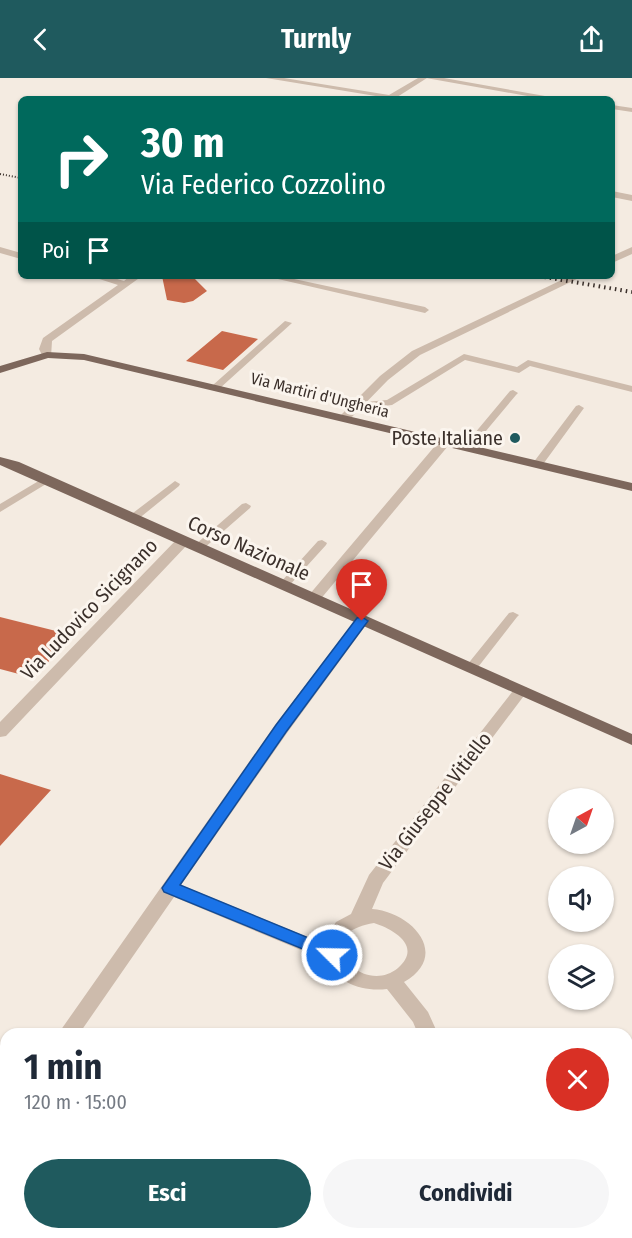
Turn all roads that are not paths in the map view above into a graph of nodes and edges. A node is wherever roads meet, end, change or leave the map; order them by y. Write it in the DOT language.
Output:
graph roads {
  1 [pos="270,78"];
  2 [pos="423,78"];
  3 [pos="430,78"];
  4 [pos="378,96"];
  5 [pos="393,96"];
  6 [pos="540,96"];
  7 [pos="615,108"];
  8 [pos="632,111"];
  9 [pos="615,195"];
  10 [pos="632,198"];
  11 [pos="0,250"];
  12 [pos="632,250"];
  13 [pos="18,255"];
  14 [pos="615,259"];
  15 [pos="106,279"];
  16 [pos="132,279"];
  17 [pos="283,279"];
  18 [pos="571,279"];
  19 [pos="125,284"];
  20 [pos="425,310"];
  21 [pos="288,323"];
  22 [pos="47,355"];
  23 [pos="0,370"];
  24 [pos="216,387"];
  25 [pos="632,389"];
  26 [pos="513,393"];
  27 [pos="355,406"];
  28 [pos="579,408"];
  29 [pos="344,418"];
  30 [pos="444,442"];
  31 [pos="467,448"];
  32 [pos="0,455"];
  33 [pos="0,461"];
  34 [pos="15,465"];
  35 [pos="537,465"];
  36 [pos="47,479"];
  37 [pos="175,484"];
  38 [pos="632,486"];
  39 [pos="246,506"];
  40 [pos="0,509"];
  41 [pos="133,518"];
  42 [pos="183,541"];
  43 [pos="322,543"];
  44 [pos="199,547"];
  45 [pos="284,585"];
  46 [pos="314,598"];
  47 [pos="513,615"];
  48 [pos="362,621"];
  49 [pos="471,668"];
  50 [pos="521,690"];
  51 [pos="0,732"];
  52 [pos="632,740"];
  53 [pos="170,888"];
  54 [pos="359,918"];
  55 [pos="332,955"];
  56 [pos="391,980"];
  57 [pos="72,1028"];
  58 [pos="426,1028"];
  1 -- 4 [label="street"];
  2 -- 5 [label="street"];
  3 -- 6 [label="street"];
  7 -- 8 [label="street"];
  9 -- 10 [label="street"];
  11 -- 13 [label="street"];
  12 -- 14 [label="street"];
  15 -- 19 [label="street"];
  16 -- 19 [label="street"];
  17 -- 20 [label="lane"];
  18 -- 27 [label="street"];
  19 -- 22 [label="street"];
  21 -- 24 [label="lane"];
  22 -- 23 [label="main road, Via Martiri d'Ungheria"];
  22 -- 24 [label="main road, Via Martiri d'Ungheria"];
  24 -- 29 [label="main road, Via Martiri d'Ungheria"];
  25 -- 27 [label="lane"];
  26 -- 31 [label="lane"];
  27 -- 29 [label="street"];
  28 -- 35 [label="lane"];
  29 -- 30 [label="main road, Via Martiri d'Ungheria"];
  30 -- 31 [label="main road, Via Martiri d'Ungheria"];
  30 -- 46 [label="street"];
  31 -- 35 [label="main road, Via Martiri d'Ungheria"];
  32 -- 34 [label="main road, Corso Nazionale"];
  33 -- 34 [label="main road, Corso Nazionale"];
  34 -- 36 [label="main road, Corso Nazionale"];
  35 -- 38 [label="main road, Via Martiri d'Ungheria"];
  36 -- 40 [label="lane"];
  36 -- 41 [label="main road, Corso Nazionale"];
  37 -- 41 [label="lane"];
  39 -- 44 [label="lane"];
  41 -- 42 [label="main road, Corso Nazionale"];
  42 -- 44 [label="main road, Corso Nazionale"];
  42 -- 51 [label="street, Via Ludovico Sicignano"];
  43 -- 45 [label="lane"];
  44 -- 45 [label="main road, Corso Nazionale"];
  45 -- 46 [label="main road, Corso Nazionale"];
  46 -- 48 [label="main road, Corso Nazionale"];
  47 -- 49 [label="lane"];
  48 -- 49 [label="main road, Corso Nazionale"];
  48 -- 53 [label="street"];
  49 -- 50 [label="main road, Corso Nazionale"];
  50 -- 52 [label="main road, Corso Nazionale"];
  50 -- 54 [label="street, Via Giuseppe Vitiello"];
  53 -- 55 [label="street"];
  53 -- 57 [label="street"];
  54 -- 55 [label="street, Via Giuseppe Vitiello"];
  54 -- 56 [label="street"];
  55 -- 56 [label="street"];
  56 -- 58 [label="street"];
}
